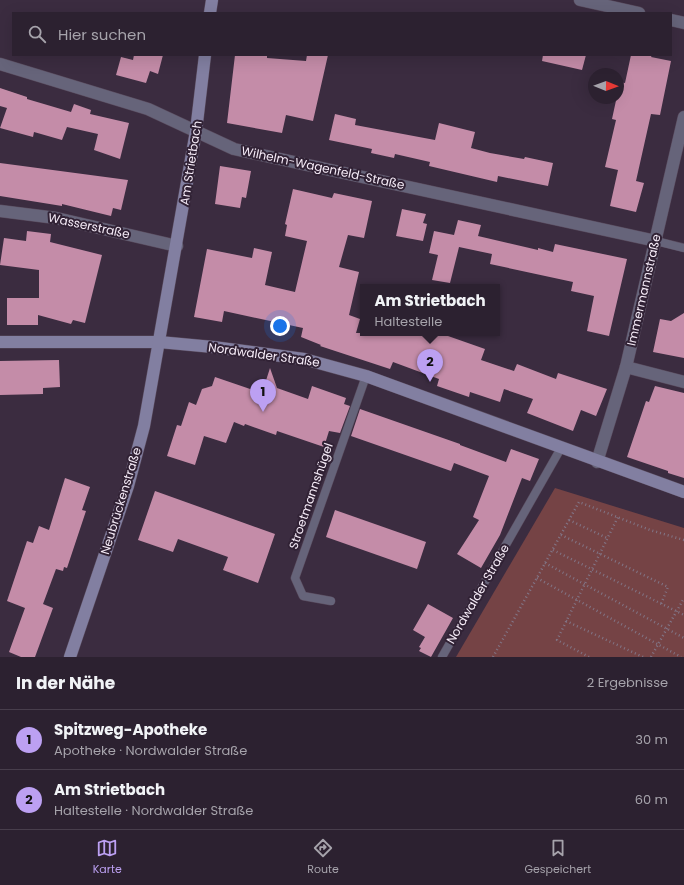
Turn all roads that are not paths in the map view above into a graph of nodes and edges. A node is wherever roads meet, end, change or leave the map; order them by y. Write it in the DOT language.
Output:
graph roads {
  1 [pos="212,0"];
  2 [pos="580,0"];
  3 [pos="210,12"];
  4 [pos="634,12"];
  5 [pos="672,20"];
  6 [pos="684,23"];
  7 [pos="205,56"];
  8 [pos="0,64"];
  9 [pos="684,117"];
  10 [pos="196,131"];
  11 [pos="0,211"];
  12 [pos="656,241"];
  13 [pos="177,246"];
  14 [pos="684,248"];
  15 [pos="0,342"];
  16 [pos="159,342"];
  17 [pos="626,367"];
  18 [pos="366,376"];
  19 [pos="684,382"];
  20 [pos="561,448"];
  21 [pos="597,462"];
  22 [pos="684,492"];
  23 [pos="331,601"];
  24 [pos="70,657"];
  25 [pos="442,657"];
  1 -- 3 [label="main road"];
  2 -- 4 [label="street"];
  5 -- 6 [label="street"];
  7 -- 10 [label="main road, Am Strietbach"];
  8 -- 10 [label="street, Wilhelm-Wagenfeld-Straße"];
  9 -- 12 [label="street, Immermannstraße"];
  10 -- 12 [label="street, Wilhelm-Wagenfeld-Straße"];
  10 -- 13 [label="main road, Am Strietbach"];
  11 -- 13 [label="street, Wasserstraße"];
  12 -- 14 [label="lane"];
  12 -- 17 [label="street, Immermannstraße"];
  13 -- 16 [label="main road, Am Strietbach"];
  15 -- 16 [label="main road, Nordwalder Straße"];
  16 -- 18 [label="main road, Nordwalder Straße"];
  16 -- 24 [label="main road, Neubrückenstraße"];
  17 -- 19 [label="street"];
  17 -- 21 [label="street, Immermannstraße"];
  18 -- 20 [label="main road, Nordwalder Straße"];
  18 -- 23 [label="lane, Stroetmannshügel"];
  20 -- 21 [label="main road, Nordwalder Straße"];
  20 -- 25 [label="lane, Nordwalder Straße"];
  21 -- 22 [label="main road, Nordwalder Straße"];
}
